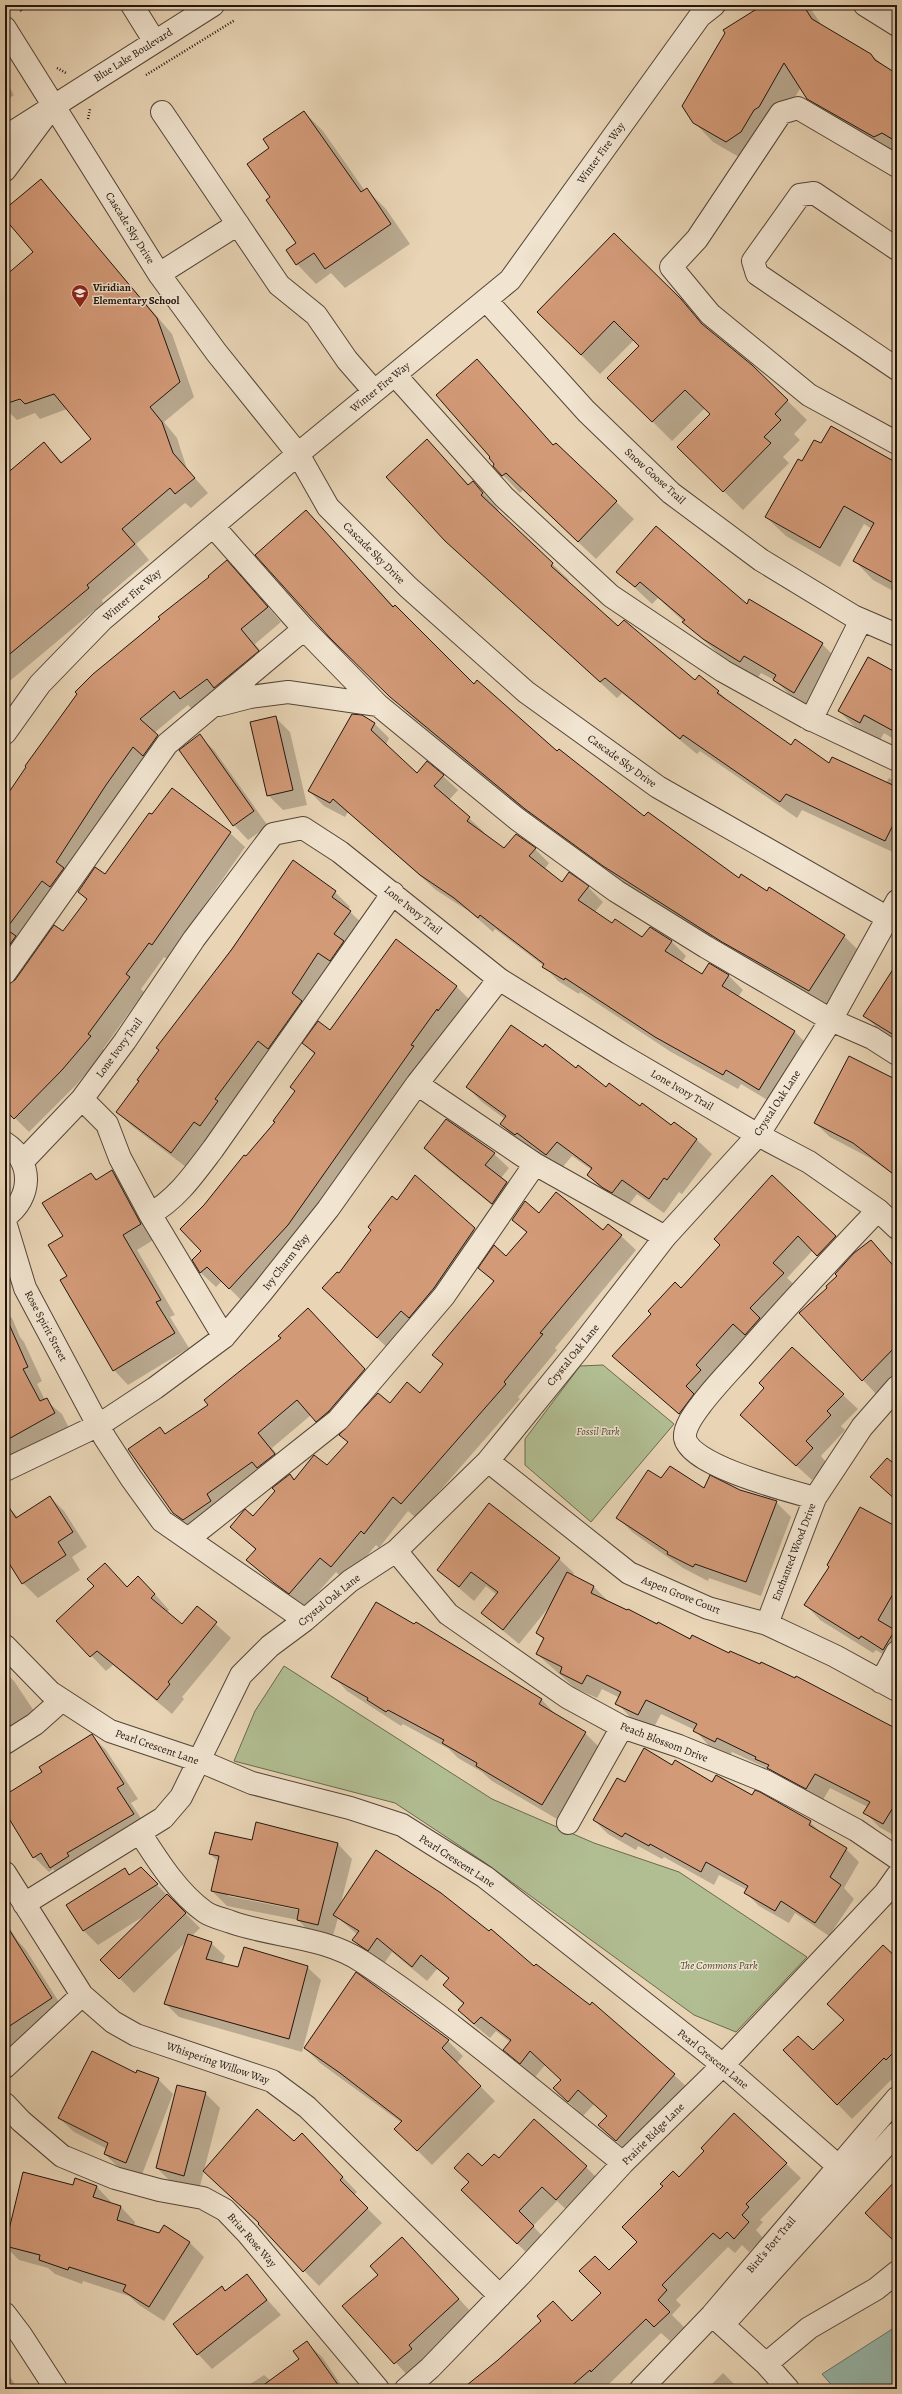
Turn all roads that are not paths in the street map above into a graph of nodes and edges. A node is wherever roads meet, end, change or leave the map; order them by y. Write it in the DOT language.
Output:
graph roads {
  1 [pos="132,5"];
  2 [pos="213,5"];
  3 [pos="865,5"];
  4 [pos="702,9"];
  5 [pos="897,26"];
  6 [pos="5,28"];
  7 [pos="155,42"];
  8 [pos="53,106"];
  9 [pos="162,112"];
  10 [pos="5,123"];
  11 [pos="5,137"];
  12 [pos="897,166"];
  13 [pos="5,170"];
  14 [pos="238,224"];
  15 [pos="897,249"];
  16 [pos="160,274"];
  17 [pos="486,300"];
  18 [pos="897,369"];
  19 [pos="395,375"];
  20 [pos="374,391"];
  21 [pos="897,443"];
  22 [pos="298,454"];
  23 [pos="213,526"];
  24 [pos="861,620"];
  25 [pos="304,629"];
  26 [pos="897,635"];
  27 [pos="378,705"];
  28 [pos="214,706"];
  29 [pos="811,720"];
  30 [pos="5,733"];
  31 [pos="897,760"];
  32 [pos="393,893"];
  33 [pos="894,914"];
  34 [pos="5,973"];
  35 [pos="499,979"];
  36 [pos="831,1020"];
  37 [pos="897,1054"];
  38 [pos="417,1084"];
  39 [pos="82,1099"];
  40 [pos="758,1135"];
  41 [pos="5,1143"];
  42 [pos="23,1161"];
  43 [pos="535,1164"];
  44 [pos="878,1210"];
  45 [pos="150,1214"];
  46 [pos="5,1217"];
  47 [pos="5,1222"];
  48 [pos="897,1228"];
  49 [pos="665,1238"];
  50 [pos="224,1337"];
  51 [pos="897,1387"];
  52 [pos="99,1425"];
  53 [pos="488,1461"];
  54 [pos="5,1470"];
  55 [pos="815,1498"];
  56 [pos="188,1539"];
  57 [pos="396,1551"];
  58 [pos="305,1620"];
  59 [pos="767,1624"];
  60 [pos="5,1646"];
  61 [pos="897,1652"];
  62 [pos="889,1686"];
  63 [pos="62,1700"];
  64 [pos="622,1727"];
  65 [pos="5,1743"];
  66 [pos="200,1761"];
  67 [pos="568,1823"];
  68 [pos="140,1833"];
  69 [pos="897,1858"];
  70 [pos="5,1873"];
  71 [pos="897,1876"];
  72 [pos="24,1904"];
  73 [pos="82,1994"];
  74 [pos="723,2066"];
  75 [pos="5,2067"];
  76 [pos="897,2098"];
  77 [pos="5,2104"];
  78 [pos="897,2133"];
  79 [pos="623,2163"];
  80 [pos="838,2166"];
  81 [pos="854,2180"];
  82 [pos="897,2272"];
  83 [pos="500,2296"];
  84 [pos="5,2314"];
  85 [pos="717,2320"];
  86 [pos="766,2364"];
  87 [pos="56,2389"];
  88 [pos="378,2389"];
  89 [pos="406,2389"];
  90 [pos="641,2389"];
  91 [pos="663,2389"];
  92 [pos="788,2389"];
  1 -- 7 [label="street"];
  2 -- 7 [label="street, Blue Lake Boulevard"];
  3 -- 5 [label="street"];
  4 -- 17 [label="street, Winter Fire Way"];
  6 -- 8 [label="street, Cascade Sky Drive"];
  7 -- 8 [label="street, Blue Lake Boulevard"];
  8 -- 10 [label="street, Blue Lake Boulevard"];
  8 -- 11 [label="street, Blue Lake Boulevard"];
  8 -- 13 [label="street, Blue Lake Boulevard"];
  8 -- 16 [label="street, Cascade Sky Drive"];
  9 -- 14 [label="street"];
  12 -- 21 [label="street"];
  14 -- 16 [label="street"];
  14 -- 20 [label="street"];
  15 -- 18 [label="street"];
  16 -- 22 [label="street, Cascade Sky Drive"];
  17 -- 19 [label="street, Winter Fire Way"];
  17 -- 24 [label="street, Snow Goose Trail"];
  19 -- 20 [label="street, Winter Fire Way"];
  19 -- 29 [label="street"];
  20 -- 22 [label="street, Winter Fire Way"];
  22 -- 23 [label="street, Winter Fire Way"];
  22 -- 33 [label="street, Cascade Sky Drive"];
  23 -- 25 [label="street"];
  23 -- 30 [label="street, Winter Fire Way"];
  24 -- 26 [label="street, Snow Goose Trail"];
  24 -- 29 [label="street"];
  25 -- 27 [label="street"];
  25 -- 28 [label="street"];
  27 -- 28 [label="street"];
  27 -- 36 [label="street"];
  28 -- 34 [label="street"];
  29 -- 31 [label="street"];
  32 -- 35 [label="street, Lone Ivory Trail"];
  32 -- 39 [label="street, Lone Ivory Trail"];
  32 -- 45 [label="street"];
  33 -- 36 [label="street, Crystal Oak Lane"];
  35 -- 38 [label="street, Ivy Charm Way"];
  35 -- 40 [label="street, Lone Ivory Trail"];
  36 -- 37 [label="street"];
  36 -- 40 [label="street, Crystal Oak Lane"];
  38 -- 43 [label="street"];
  38 -- 50 [label="street, Ivy Charm Way"];
  39 -- 42 [label="street, Lone Ivory Trail"];
  39 -- 45 [label="street"];
  40 -- 44 [label="street, Lone Ivory Trail"];
  40 -- 49 [label="street, Crystal Oak Lane"];
  41 -- 42 [label="street"];
  42 -- 46 [label="street"];
  43 -- 49 [label="street"];
  43 -- 56 [label="street"];
  44 -- 48 [label="street, Lone Ivory Trail"];
  44 -- 55 [label="street"];
  45 -- 50 [label="street"];
  47 -- 52 [label="street, Rose Spirit Street"];
  49 -- 53 [label="street, Crystal Oak Lane"];
  50 -- 52 [label="street, Ivy Charm Way"];
  51 -- 55 [label="street, Enchanted Wood Drive"];
  52 -- 54 [label="street, Ivy Charm Way"];
  52 -- 56 [label="street, Rose Spirit Street"];
  53 -- 57 [label="street, Crystal Oak Lane"];
  53 -- 59 [label="street, Aspen Grove Court"];
  55 -- 59 [label="street, Enchanted Wood Drive"];
  56 -- 58 [label="street, Rose Spirit Street"];
  57 -- 58 [label="street, Crystal Oak Lane"];
  57 -- 64 [label="street, Peach Blossom Drive"];
  58 -- 66 [label="street, Crystal Oak Lane"];
  59 -- 62 [label="street, Aspen Grove Court"];
  60 -- 63 [label="street, Pearl Crescent Lane"];
  61 -- 62 [label="street"];
  63 -- 65 [label="street"];
  63 -- 66 [label="street, Pearl Crescent Lane"];
  64 -- 67 [label="street"];
  64 -- 69 [label="street, Peach Blossom Drive"];
  66 -- 68 [label="street, Crystal Oak Lane"];
  66 -- 74 [label="street, Pearl Crescent Lane"];
  68 -- 72 [label="street, Crystal Oak Lane"];
  68 -- 79 [label="street"];
  70 -- 72 [label="street, Whispering Willow Way"];
  71 -- 74 [label="street, Prairie Ridge Lane"];
  72 -- 73 [label="street, Whispering Willow Way"];
  73 -- 75 [label="street"];
  73 -- 83 [label="street, Whispering Willow Way"];
  74 -- 79 [label="street, Prairie Ridge Lane"];
  74 -- 80 [label="street, Pearl Crescent Lane"];
  76 -- 80 [label="street, Bird's Fort Trail"];
  77 -- 88 [label="street, Briar Rose Way"];
  78 -- 81 [label="street, Bird's Fort Trail"];
  79 -- 83 [label="street, Prairie Ridge Lane"];
  80 -- 81 [label="street, Pearl Crescent Lane"];
  80 -- 85 [label="street, Bird's Fort Trail"];
  81 -- 85 [label="street, Bird's Fort Trail"];
  82 -- 86 [label="street"];
  83 -- 89 [label="street, Prairie Ridge Lane"];
  84 -- 87 [label="street"];
  85 -- 86 [label="street"];
  85 -- 90 [label="street, Bird's Fort Trail"];
  85 -- 91 [label="street, Bird's Fort Trail"];
  86 -- 92 [label="street"];
}
